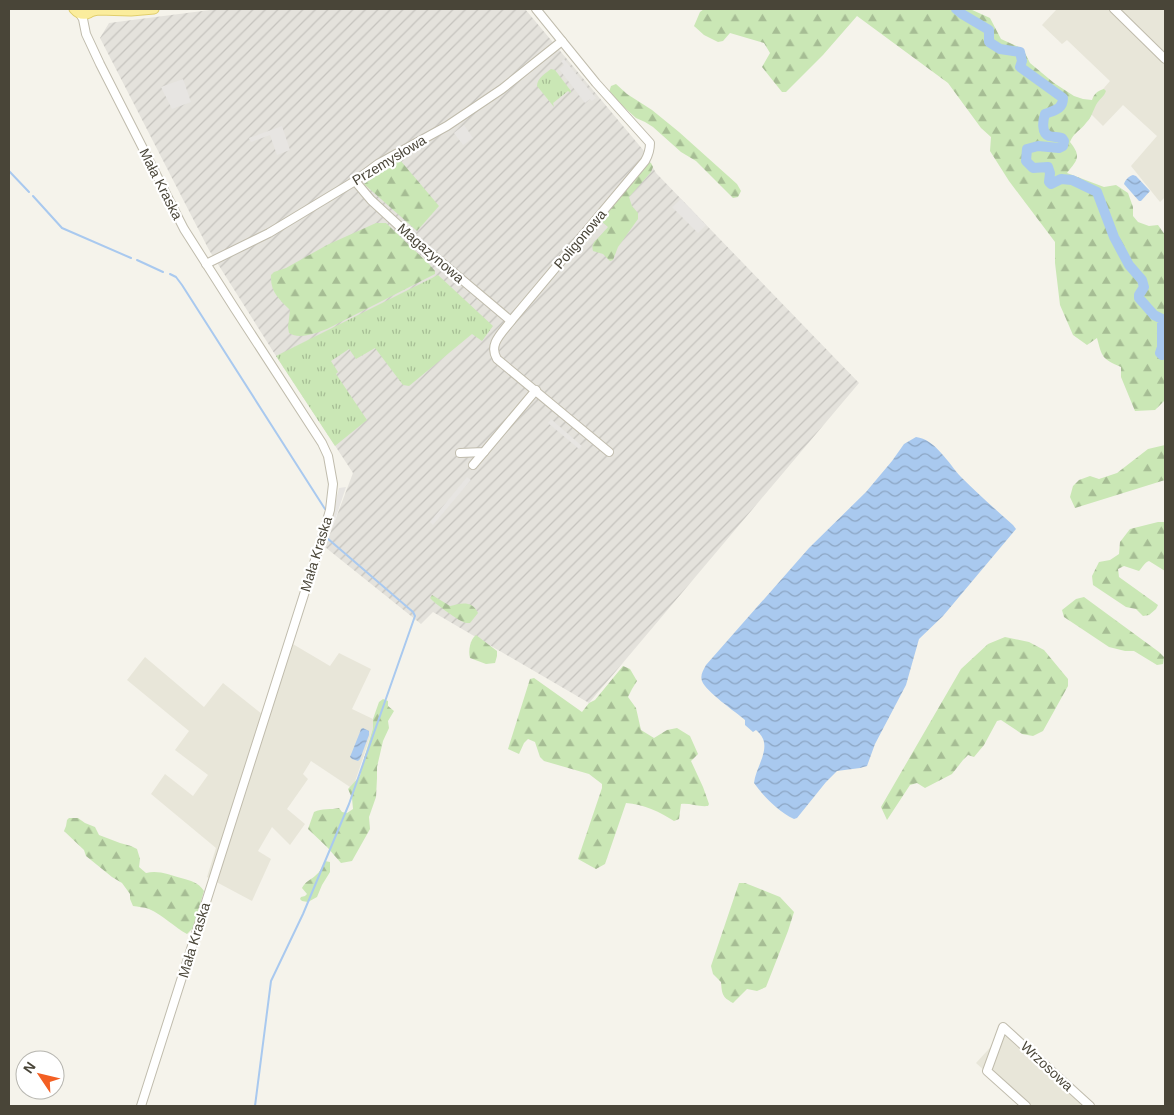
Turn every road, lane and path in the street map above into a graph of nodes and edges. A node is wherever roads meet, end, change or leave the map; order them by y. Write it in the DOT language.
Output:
graph roads {
  1 [pos="154,9"];
  2 [pos="536,9"];
  3 [pos="1114,9"];
  4 [pos="93,10"];
  5 [pos="122,10"];
  6 [pos="77,11"];
  7 [pos="90,41"];
  8 [pos="562,41"];
  9 [pos="1165,60"];
  10 [pos="355,180"];
  11 [pos="206,264"];
  12 [pos="510,322"];
  13 [pos="536,390"];
  14 [pos="484,452"];
  15 [pos="609,452"];
  16 [pos="460,453"];
  17 [pos="473,465"];
  18 [pos="141,1106"];
  19 [pos="1026,1106"];
  20 [pos="1090,1106"];
  1 -- 5 [label="main road"];
  2 -- 8 [label="street, Poligonowa"];
  3 -- 9 [label="street"];
  4 -- 5 [label="main road"];
  4 -- 6 [label="main road"];
  4 -- 7 [label="street, Mała Kraska"];
  6 -- 7 [label="street, Mała Kraska"];
  7 -- 11 [label="street, Mała Kraska"];
  8 -- 10 [label="street, Przemysłowa"];
  8 -- 12 [label="street, Poligonowa"];
  10 -- 11 [label="street, Przemysłowa"];
  10 -- 12 [label="street, Magazynowa"];
  11 -- 18 [label="street, Mała Kraska"];
  12 -- 13 [label="street, Poligonowa"];
  13 -- 14 [label="street"];
  13 -- 15 [label="street, Poligonowa"];
  14 -- 16 [label="street"];
  14 -- 17 [label="street"];
  19 -- 20 [label="street, Wrzosowa"];
}
